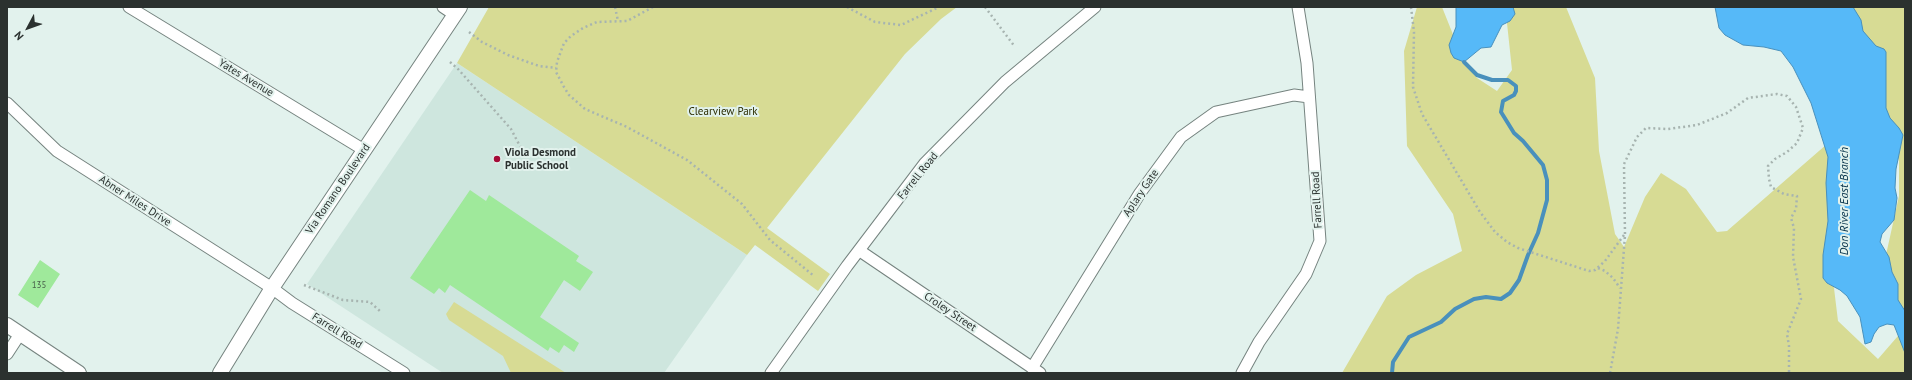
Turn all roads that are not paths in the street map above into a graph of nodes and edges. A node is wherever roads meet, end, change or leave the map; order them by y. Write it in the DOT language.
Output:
graph roads {
  1 [pos="129,7"];
  2 [pos="443,7"];
  3 [pos="1095,7"];
  4 [pos="1298,7"];
  5 [pos="458,11"];
  6 [pos="1309,97"];
  7 [pos="7,103"];
  8 [pos="364,150"];
  9 [pos="860,251"];
  10 [pos="272,288"];
  11 [pos="7,325"];
  12 [pos="20,334"];
  13 [pos="7,354"];
  14 [pos="1036,370"];
  15 [pos="79,373"];
  16 [pos="220,373"];
  17 [pos="404,373"];
  18 [pos="771,373"];
  19 [pos="1242,373"];
  1 -- 8 [label="street, Yates Avenue"];
  2 -- 5 [label="street"];
  3 -- 9 [label="street, Farrell Road"];
  4 -- 6 [label="street, Farrell Road"];
  5 -- 8 [label="street, Via Romano Boulevard"];
  6 -- 14 [label="street, Aplary Gate"];
  6 -- 19 [label="street, Farrell Road"];
  7 -- 10 [label="street, Abner Miles Drive"];
  8 -- 10 [label="street, Via Romano Boulevard"];
  9 -- 14 [label="street, Croley Street"];
  9 -- 18 [label="street, Farrell Road"];
  10 -- 16 [label="street, Via Romano Boulevard"];
  10 -- 17 [label="street, Farrell Road"];
  11 -- 12 [label="street"];
  12 -- 13 [label="street"];
  12 -- 15 [label="street"];
}
